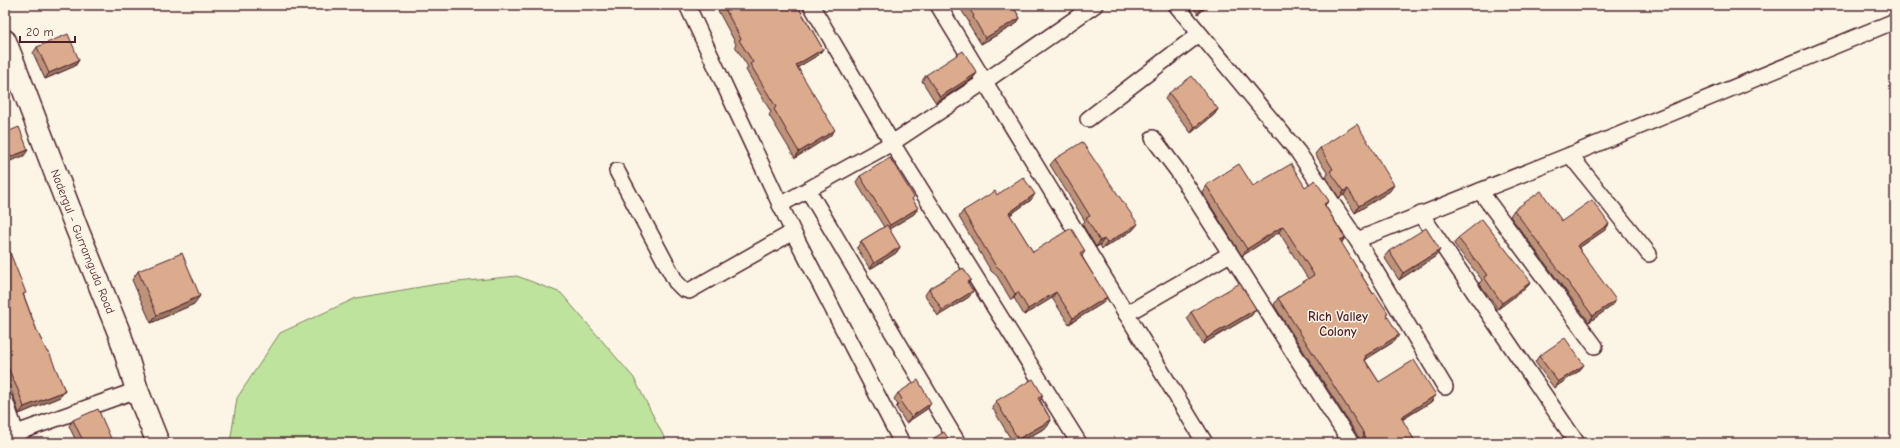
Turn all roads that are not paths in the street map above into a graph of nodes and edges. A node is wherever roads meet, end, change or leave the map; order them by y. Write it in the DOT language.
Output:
graph roads {
  1 [pos="687,5"];
  2 [pos="811,5"];
  3 [pos="938,5"];
  4 [pos="1095,5"];
  5 [pos="1176,5"];
  6 [pos="1895,21"];
  7 [pos="1199,34"];
  8 [pos="5,41"];
  9 [pos="984,82"];
  10 [pos="1088,119"];
  11 [pos="1153,138"];
  12 [pos="892,143"];
  13 [pos="1570,155"];
  14 [pos="617,171"];
  15 [pos="808,190"];
  16 [pos="1480,191"];
  17 [pos="780,205"];
  18 [pos="1421,214"];
  19 [pos="793,232"];
  20 [pos="1357,240"];
  21 [pos="1230,254"];
  22 [pos="1649,254"];
  23 [pos="1126,314"];
  24 [pos="1595,346"];
  25 [pos="1445,387"];
  26 [pos="137,390"];
  27 [pos="5,400"];
  28 [pos="14,438"];
  29 [pos="158,443"];
  30 [pos="902,443"];
  31 [pos="958,443"];
  32 [pos="1078,443"];
  33 [pos="1205,443"];
  34 [pos="1351,443"];
  35 [pos="1577,443"];
  1 -- 17 [label="street"];
  2 -- 12 [label="street"];
  3 -- 9 [label="street"];
  4 -- 9 [label="street"];
  5 -- 7 [label="street"];
  6 -- 13 [label="street"];
  7 -- 10 [label="street"];
  7 -- 20 [label="street"];
  8 -- 26 [label="main road, Nadergul - Gurramguda Road"];
  9 -- 12 [label="street"];
  9 -- 23 [label="street"];
  11 -- 21 [label="street"];
  12 -- 15 [label="street"];
  12 -- 32 [label="street"];
  13 -- 16 [label="street"];
  13 -- 22 [label="street"];
  14 -- 19 [label="street"];
  15 -- 17 [label="street"];
  15 -- 31 [label="street"];
  16 -- 18 [label="street"];
  16 -- 24 [label="street"];
  17 -- 19 [label="street"];
  18 -- 20 [label="street"];
  18 -- 35 [label="street"];
  19 -- 30 [label="street"];
  20 -- 25 [label="street"];
  21 -- 23 [label="street"];
  21 -- 34 [label="street"];
  23 -- 33 [label="street"];
  26 -- 28 [label="street"];
  26 -- 29 [label="main road, Nadergul - Gurramguda Road"];
  27 -- 28 [label="street"];
}
